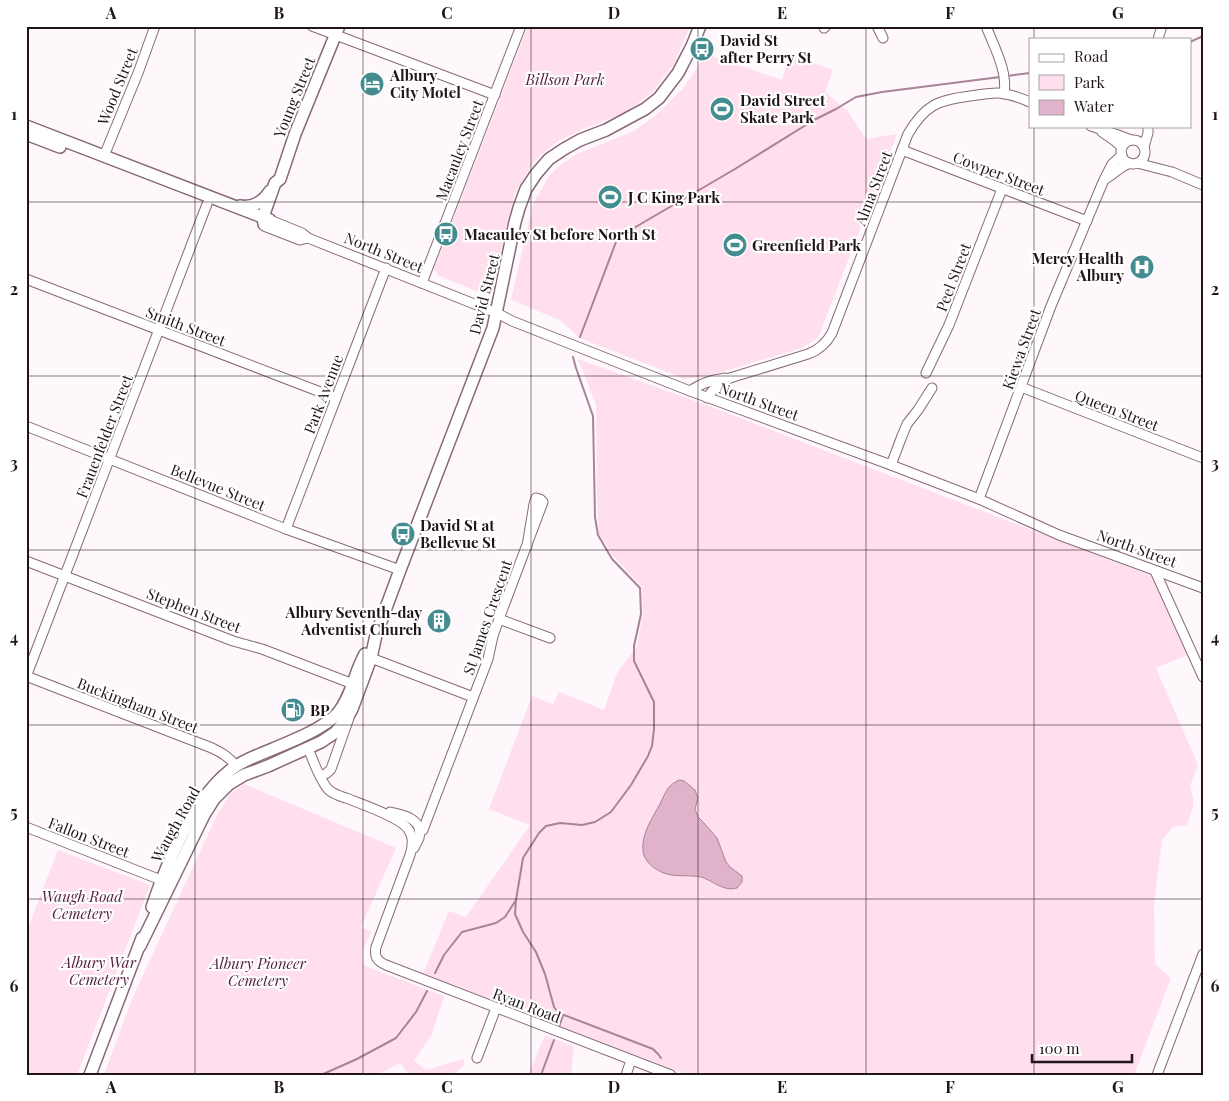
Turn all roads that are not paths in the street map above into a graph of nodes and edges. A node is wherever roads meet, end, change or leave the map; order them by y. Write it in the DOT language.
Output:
graph roads {
  1 [pos="155,26"];
  2 [pos="312,26"];
  3 [pos="521,26"];
  4 [pos="700,26"];
  5 [pos="877,26"];
  6 [pos="986,26"];
  7 [pos="1162,26"];
  8 [pos="337,31"];
  9 [pos="883,38"];
  10 [pos="1158,38"];
  11 [pos="1004,94"];
  12 [pos="495,95"];
  13 [pos="1029,102"];
  14 [pos="26,126"];
  15 [pos="1095,128"];
  16 [pos="1097,128"];
  17 [pos="1146,128"];
  18 [pos="1147,128"];
  19 [pos="26,134"];
  20 [pos="1133,140"];
  21 [pos="902,150"];
  22 [pos="1144,150"];
  23 [pos="1122,151"];
  24 [pos="104,156"];
  25 [pos="1134,163"];
  26 [pos="1172,172"];
  27 [pos="278,181"];
  28 [pos="1103,182"];
  29 [pos="1203,184"];
  30 [pos="1002,189"];
  31 [pos="207,204"];
  32 [pos="229,204"];
  33 [pos="265,221"];
  34 [pos="1086,221"];
  35 [pos="386,268"];
  36 [pos="26,279"];
  37 [pos="422,283"];
  38 [pos="497,313"];
  39 [pos="159,331"];
  40 [pos="926,374"];
  41 [pos="730,378"];
  42 [pos="1021,387"];
  43 [pos="932,388"];
  44 [pos="690,391"];
  45 [pos="336,398"];
  46 [pos="707,398"];
  47 [pos="26,426"];
  48 [pos="1203,458"];
  49 [pos="110,459"];
  50 [pos="891,465"];
  51 [pos="979,499"];
  52 [pos="543,502"];
  53 [pos="286,529"];
  54 [pos="26,561"];
  55 [pos="400,570"];
  56 [pos="1156,572"];
  57 [pos="64,576"];
  58 [pos="1203,588"];
  59 [pos="499,619"];
  60 [pos="376,635"];
  61 [pos="550,638"];
  62 [pos="371,658"];
  63 [pos="1202,672"];
  64 [pos="26,676"];
  65 [pos="353,684"];
  66 [pos="473,697"];
  67 [pos="352,708"];
  68 [pos="302,736"];
  69 [pos="308,748"];
  70 [pos="236,766"];
  71 [pos="321,776"];
  72 [pos="26,828"];
  73 [pos="415,833"];
  74 [pos="166,882"];
  75 [pos="1203,954"];
  76 [pos="376,956"];
  77 [pos="496,1008"];
  78 [pos="477,1058"];
  79 [pos="631,1060"];
  80 [pos="90,1075"];
  81 [pos="626,1075"];
  82 [pos="671,1075"];
  83 [pos="1157,1075"];
  1 -- 24 [label="street, Wood Street"];
  2 -- 8 [label="street"];
  3 -- 12 [label="street, Macauley Street"];
  4 -- 38 [label="main road, David Street"];
  5 -- 9 [label="street"];
  6 -- 11 [label="street"];
  7 -- 10 [label="street"];
  8 -- 12 [label="street"];
  8 -- 27 [label="main road, Young Street"];
  11 -- 13 [label="street, Alma Street"];
  11 -- 21 [label="street, Alma Street"];
  12 -- 37 [label="street, Macauley Street"];
  14 -- 24 [label="main road, North Street"];
  15 -- 23 [label="street"];
  16 -- 20 [label="street"];
  17 -- 20 [label="street"];
  18 -- 22 [label="street"];
  19 -- 31 [label="main road, North Street"];
  20 -- 22 [label="street"];
  20 -- 23 [label="street"];
  21 -- 30 [label="street, Cowper Street"];
  21 -- 41 [label="street, Alma Street"];
  22 -- 25 [label="street"];
  22 -- 26 [label="street"];
  23 -- 25 [label="street"];
  23 -- 28 [label="street, Kiewa Street"];
  24 -- 32 [label="main road, North Street"];
  25 -- 26 [label="street"];
  25 -- 28 [label="street, Kiewa Street"];
  26 -- 29 [label="street"];
  27 -- 32 [label="main road"];
  27 -- 33 [label="main road, Young Street"];
  28 -- 34 [label="street, Kiewa Street"];
  30 -- 34 [label="street, Cowper Street"];
  30 -- 40 [label="street, Peel Street"];
  31 -- 33 [label="main road, North Street"];
  31 -- 39 [label="street, Frauenfelder Street"];
  32 -- 33 [label="main road, North Street"];
  33 -- 35 [label="street, North Street"];
  34 -- 42 [label="street, Kiewa Street"];
  35 -- 37 [label="street, North Street"];
  35 -- 45 [label="street, Park Avenue"];
  36 -- 39 [label="street, Smith Street"];
  37 -- 38 [label="street, North Street"];
  38 -- 44 [label="street, North Street"];
  38 -- 55 [label="main road, David Street"];
  39 -- 45 [label="street, Smith Street"];
  39 -- 49 [label="street, Frauenfelder Street"];
  41 -- 44 [label="street, Alma Street"];
  41 -- 46 [label="street, Alma Street"];
  42 -- 48 [label="street, Queen Street"];
  42 -- 51 [label="street, Kiewa Street"];
  43 -- 50 [label="street"];
  44 -- 46 [label="street, North Street"];
  45 -- 53 [label="street, Park Avenue"];
  46 -- 50 [label="street, North Street"];
  47 -- 49 [label="street, Bellevue Street"];
  49 -- 53 [label="street, Bellevue Street"];
  49 -- 57 [label="street, Frauenfelder Street"];
  50 -- 51 [label="street, North Street"];
  51 -- 56 [label="street, North Street"];
  52 -- 59 [label="street, St James Crescent"];
  53 -- 55 [label="street, Bellevue Street"];
  54 -- 57 [label="street, Stephen Street"];
  55 -- 60 [label="main road, David Street"];
  56 -- 58 [label="street, North Street"];
  56 -- 63 [label="street"];
  57 -- 64 [label="street, Frauenfelder Street"];
  57 -- 65 [label="street, Stephen Street"];
  59 -- 61 [label="street"];
  59 -- 66 [label="street, St James Crescent"];
  60 -- 62 [label="main road, David Street"];
  60 -- 65 [label="main road, David Street"];
  62 -- 66 [label="street, St James Crescent"];
  62 -- 67 [label="main road, David Street"];
  64 -- 70 [label="street, Buckingham Street"];
  65 -- 68 [label="main road, David Street"];
  66 -- 73 [label="street, St James Crescent"];
  67 -- 69 [label="main road, David Street"];
  67 -- 71 [label="street"];
  68 -- 69 [label="main road"];
  68 -- 70 [label="main road, Waugh Road"];
  69 -- 71 [label="street"];
  69 -- 74 [label="main road, Waugh Road"];
  70 -- 74 [label="main road, Waugh Road"];
  71 -- 73 [label="street"];
  72 -- 74 [label="street, Fallon Street"];
  73 -- 76 [label="street, St James Crescent"];
  74 -- 80 [label="main road, Waugh Road"];
  75 -- 83 [label="street"];
  76 -- 77 [label="street, Ryan Road"];
  77 -- 78 [label="street"];
  77 -- 79 [label="street, Ryan Road"];
  79 -- 81 [label="street"];
  79 -- 82 [label="street, Ryan Road"];
}
